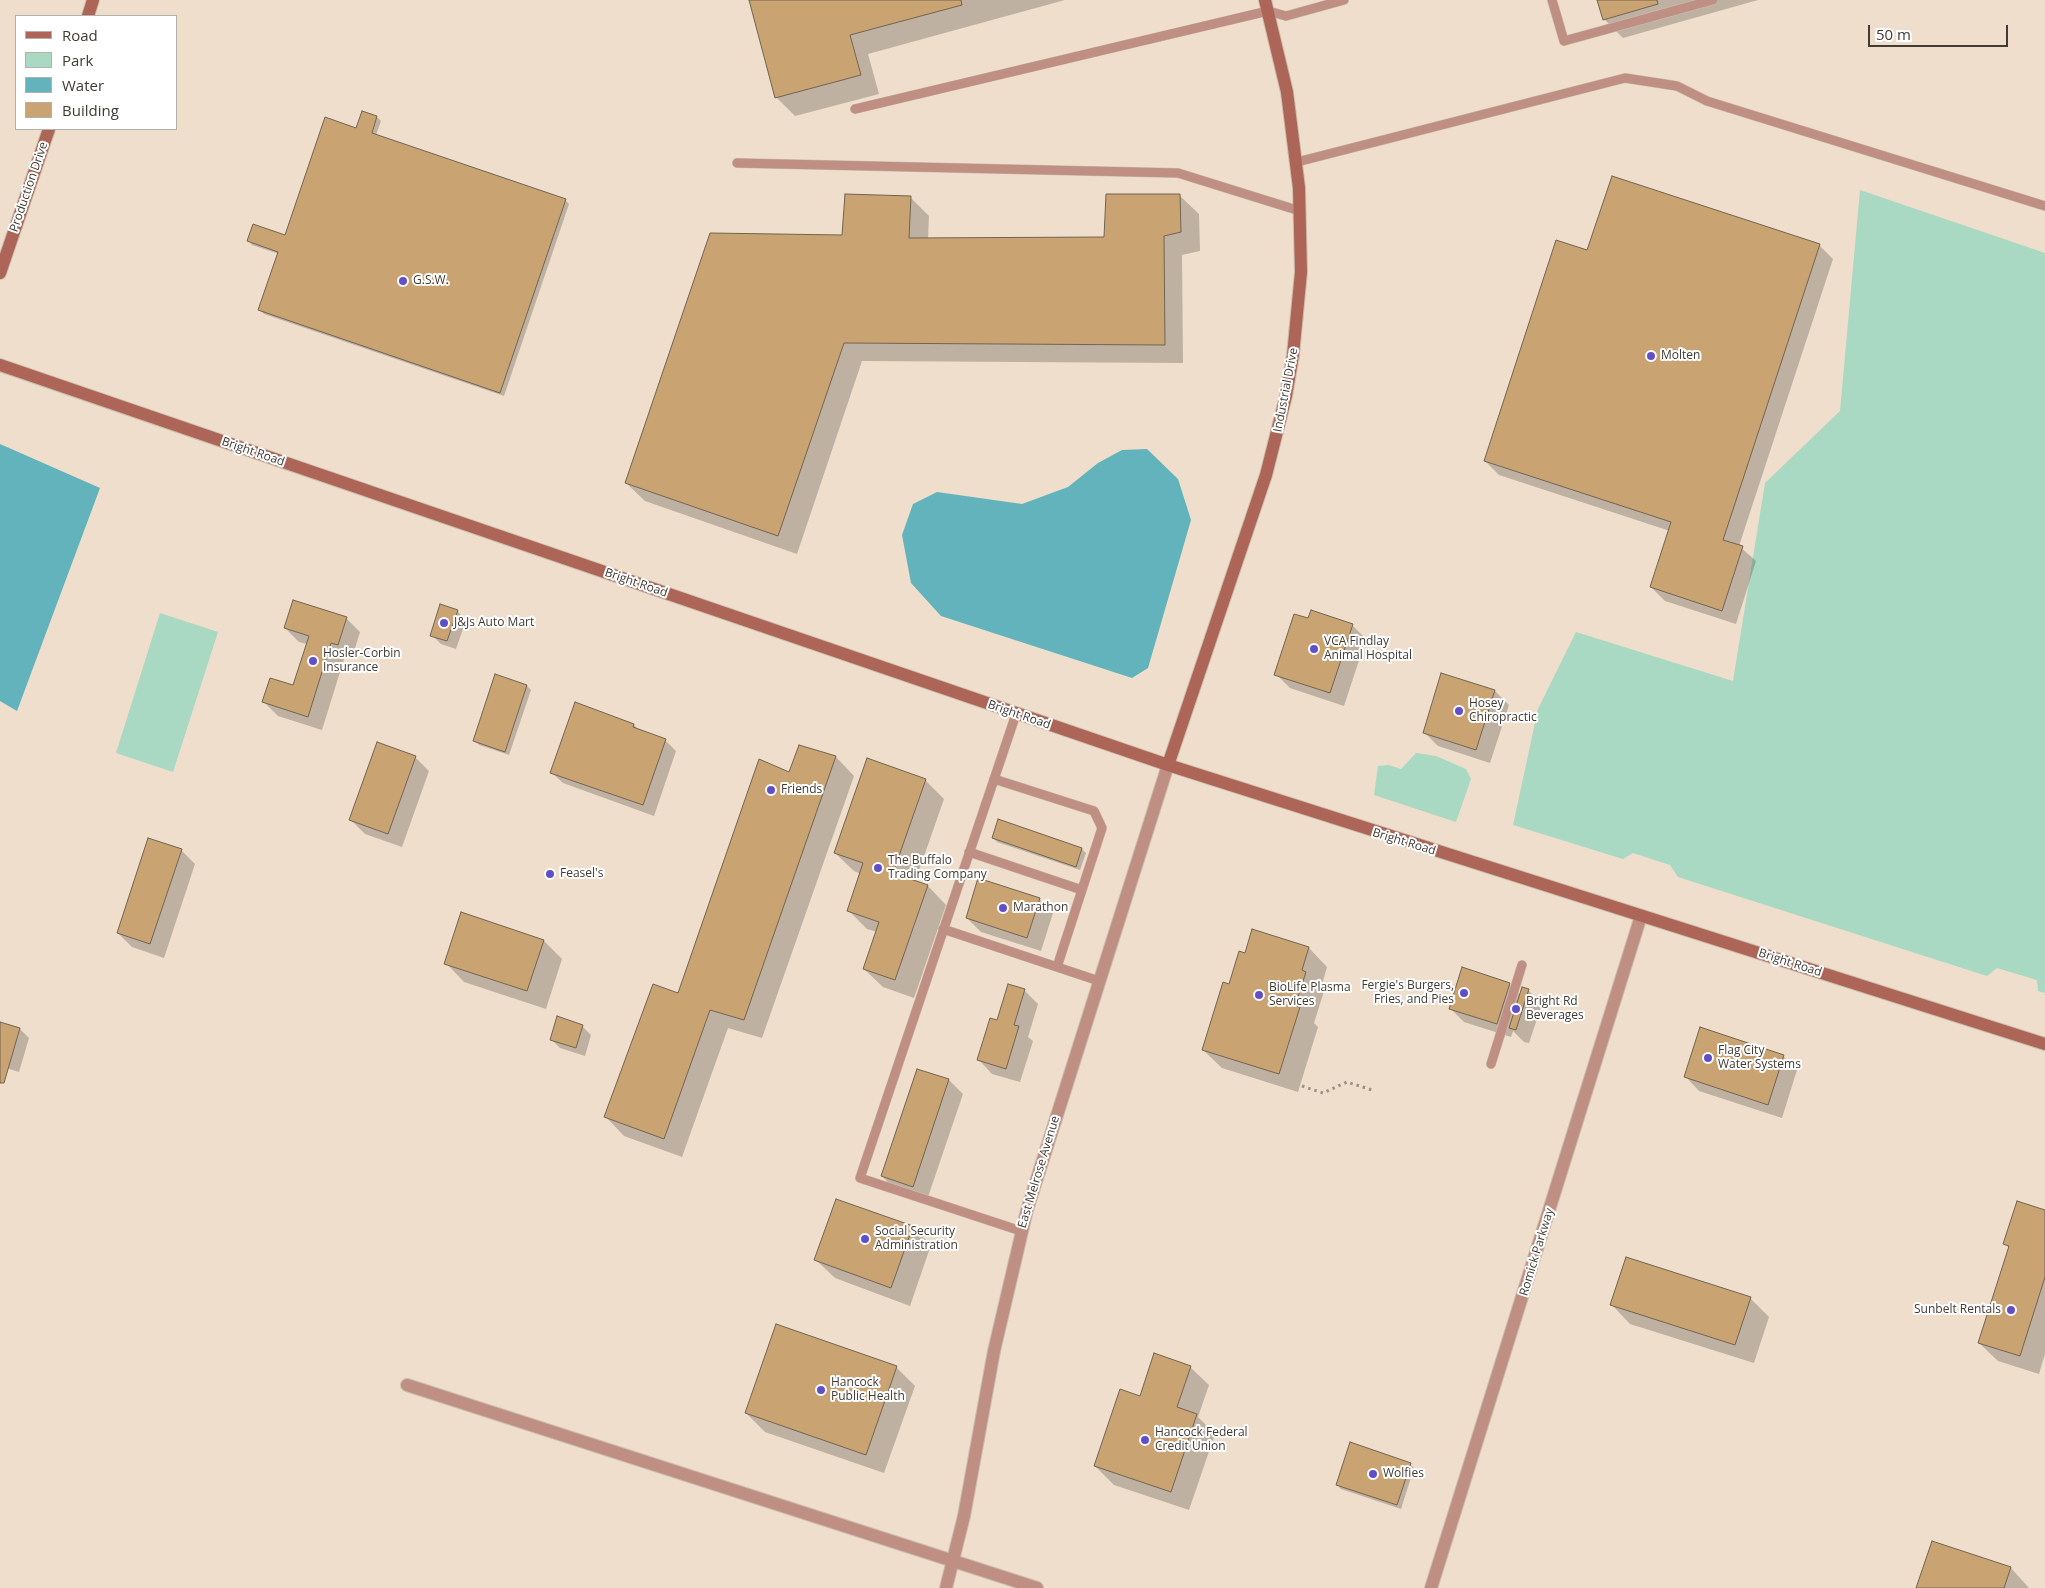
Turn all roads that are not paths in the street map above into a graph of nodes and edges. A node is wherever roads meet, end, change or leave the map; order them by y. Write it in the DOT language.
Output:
graph roads {
  1 [pos="94,0"];
  2 [pos="1344,0"];
  3 [pos="1552,0"];
  4 [pos="1713,0"];
  5 [pos="1267,6"];
  6 [pos="88,15"];
  7 [pos="855,108"];
  8 [pos="49,130"];
  9 [pos="1297,162"];
  10 [pos="737,163"];
  11 [pos="2045,206"];
  12 [pos="1300,210"];
  13 [pos="0,273"];
  14 [pos="0,365"];
  15 [pos="1016,714"];
  16 [pos="1168,765"];
  17 [pos="994,779"];
  18 [pos="969,852"];
  19 [pos="1082,890"];
  20 [pos="1641,916"];
  21 [pos="943,929"];
  22 [pos="1522,965"];
  23 [pos="1056,967"];
  24 [pos="1099,981"];
  25 [pos="2045,1044"];
  26 [pos="1491,1064"];
  27 [pos="1021,1231"];
  28 [pos="407,1385"];
  29 [pos="953,1562"];
  30 [pos="946,1588"];
  31 [pos="1037,1588"];
  32 [pos="1431,1588"];
  1 -- 6 [label="main road"];
  2 -- 5 [label="lane"];
  3 -- 4 [label="lane"];
  5 -- 7 [label="lane"];
  5 -- 9 [label="main road, Industrial Drive"];
  8 -- 13 [label="main road, Production Drive"];
  9 -- 11 [label="lane"];
  9 -- 12 [label="main road, Industrial Drive"];
  10 -- 12 [label="lane"];
  12 -- 16 [label="main road, Industrial Drive"];
  14 -- 15 [label="main road, Bright Road"];
  15 -- 16 [label="main road, Bright Road"];
  15 -- 17 [label="lane"];
  16 -- 20 [label="main road, Bright Road"];
  16 -- 24 [label="street, East Melrose Avenue"];
  17 -- 18 [label="lane"];
  17 -- 19 [label="lane"];
  18 -- 19 [label="lane"];
  18 -- 21 [label="lane"];
  19 -- 23 [label="lane"];
  20 -- 25 [label="main road, Bright Road"];
  20 -- 32 [label="street, Romick Parkway"];
  21 -- 23 [label="lane"];
  21 -- 27 [label="lane"];
  22 -- 26 [label="lane"];
  23 -- 24 [label="lane"];
  24 -- 27 [label="street, East Melrose Avenue"];
  27 -- 29 [label="street, East Melrose Avenue"];
  28 -- 29 [label="street"];
  29 -- 30 [label="street, East Melrose Avenue"];
  29 -- 31 [label="street"];
}
